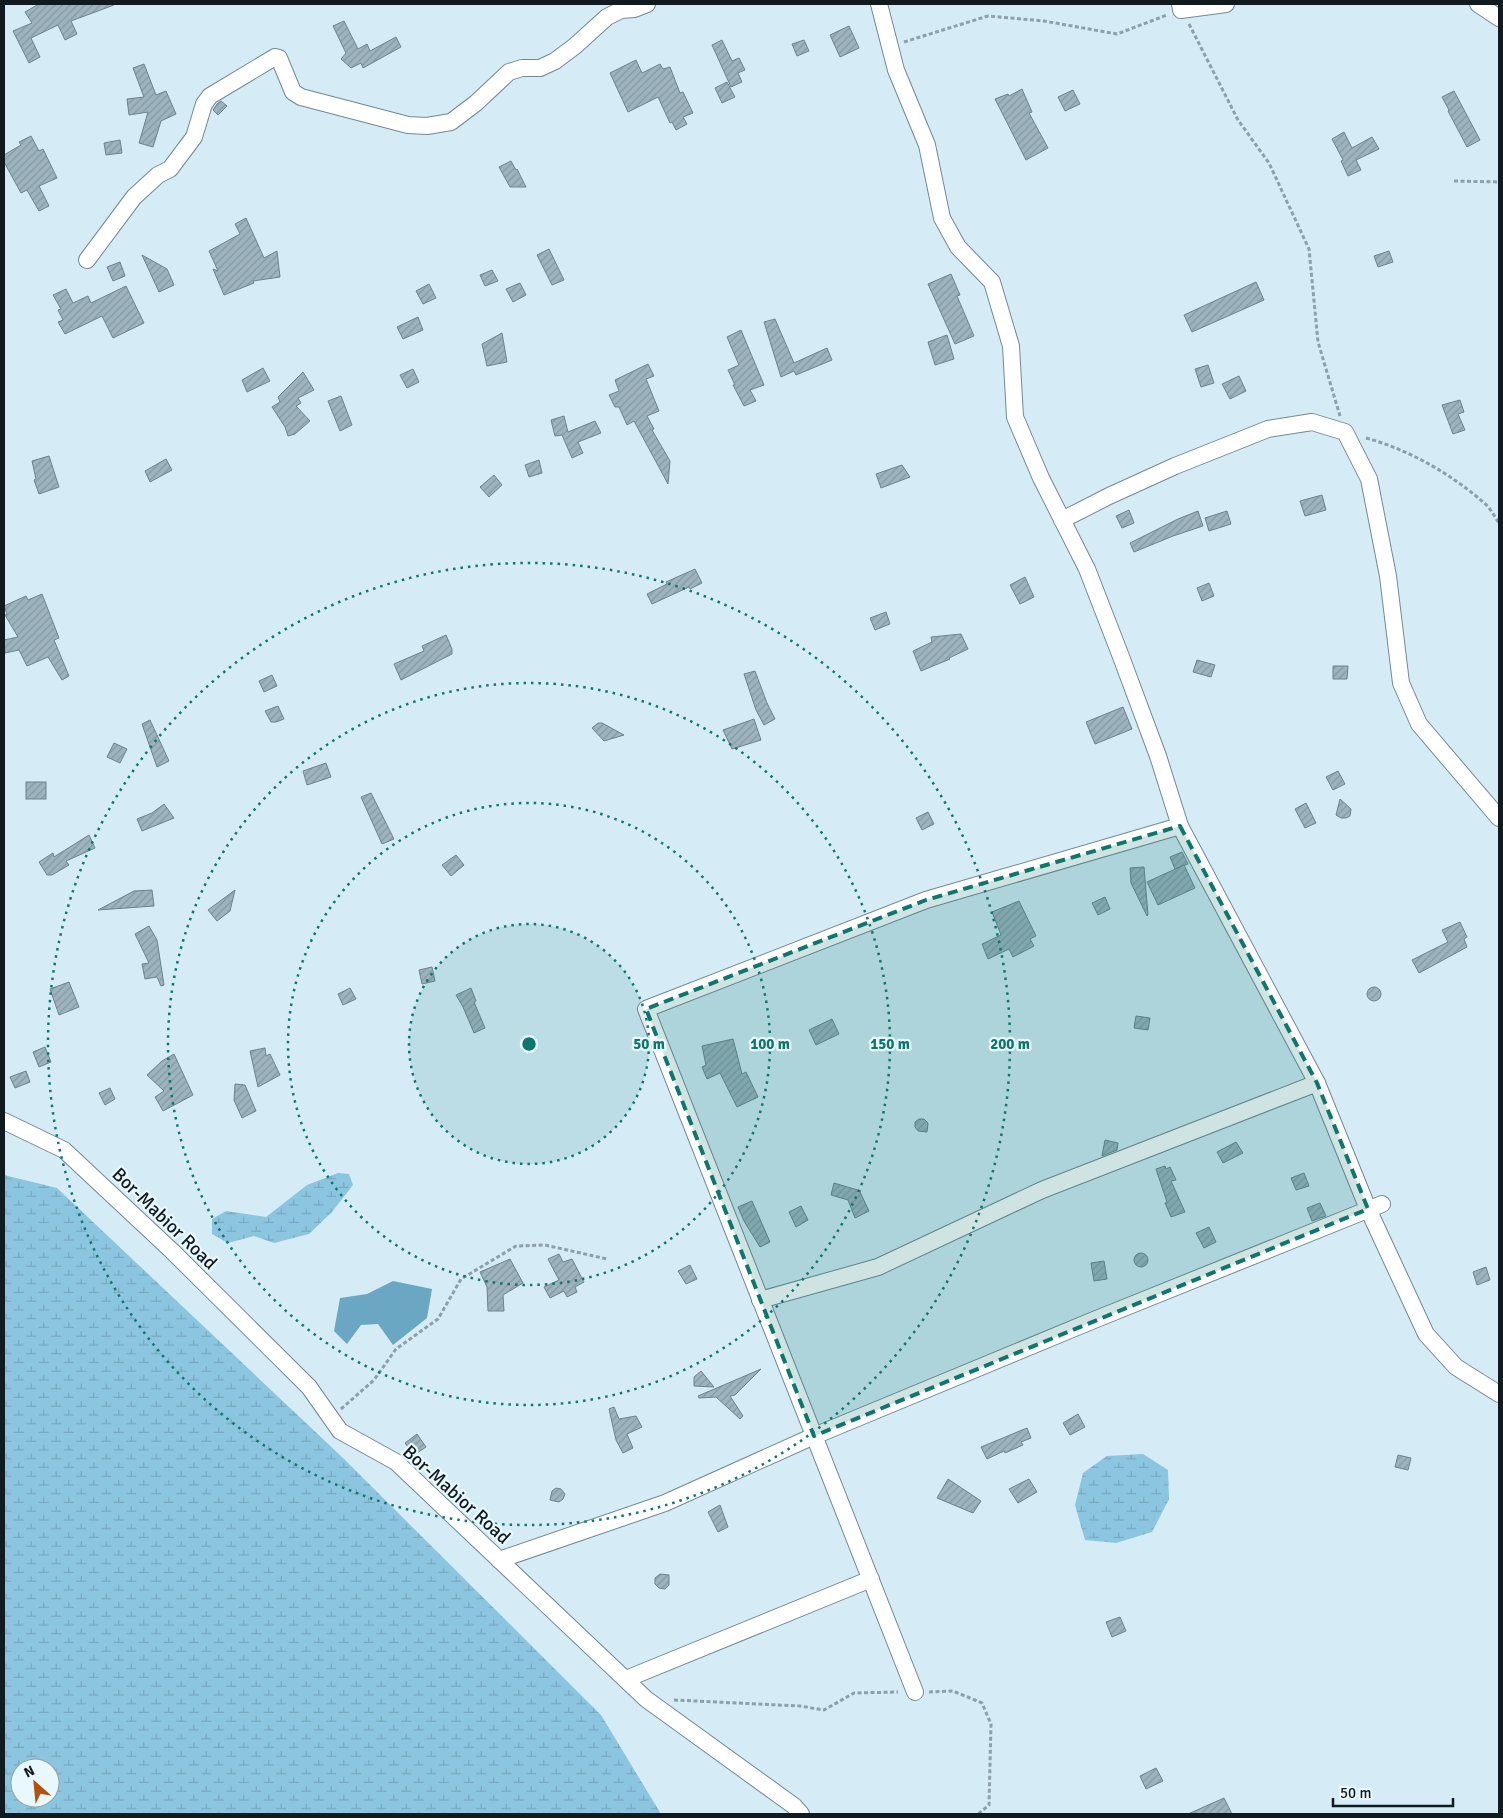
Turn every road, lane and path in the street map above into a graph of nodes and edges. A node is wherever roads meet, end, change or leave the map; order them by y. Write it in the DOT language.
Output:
graph roads {
  1 [pos="647,4"];
  2 [pos="879,4"];
  3 [pos="1226,4"];
  4 [pos="1478,4"];
  5 [pos="1180,7"];
  6 [pos="1499,18"];
  7 [pos="889,46"];
  8 [pos="1454,181"];
  9 [pos="1499,182"];
  10 [pos="87,260"];
  11 [pos="1345,432"];
  12 [pos="1062,520"];
  13 [pos="1499,523"];
  14 [pos="1499,818"];
  15 [pos="1180,826"];
  16 [pos="1318,1083"];
  17 [pos="4,1121"];
  18 [pos="1375,1206"];
  19 [pos="607,1259"];
  20 [pos="760,1300"];
  21 [pos="1499,1394"];
  22 [pos="331,1418"];
  23 [pos="814,1436"];
  24 [pos="499,1560"];
  25 [pos="871,1579"];
  26 [pos="626,1679"];
  27 [pos="915,1692"];
  28 [pos="646,1699"];
  29 [pos="802,1814"];
  30 [pos="978,1814"];
  1 -- 10 [label="street"];
  2 -- 7 [label="street"];
  3 -- 5 [label="street"];
  4 -- 6 [label="street"];
  5 -- 7 [label="path"];
  5 -- 11 [label="path"];
  7 -- 12 [label="street"];
  8 -- 9 [label="path"];
  11 -- 12 [label="street"];
  11 -- 13 [label="path"];
  11 -- 14 [label="street"];
  12 -- 15 [label="street"];
  15 -- 16 [label="street"];
  15 -- 20 [label="street"];
  16 -- 18 [label="street"];
  16 -- 20 [label="street"];
  17 -- 22 [label="street, Bor-Mabior Road"];
  18 -- 21 [label="street"];
  18 -- 23 [label="street"];
  19 -- 22 [label="path"];
  20 -- 23 [label="street"];
  22 -- 24 [label="street, Bor-Mabior Road"];
  23 -- 24 [label="street"];
  23 -- 25 [label="street"];
  24 -- 26 [label="street, Bor-Mabior Road"];
  25 -- 26 [label="street"];
  25 -- 27 [label="street"];
  26 -- 28 [label="street, Bor-Mabior Road"];
  27 -- 28 [label="path"];
  27 -- 30 [label="path"];
  28 -- 29 [label="street, Bor-Mabior Road"];
}
